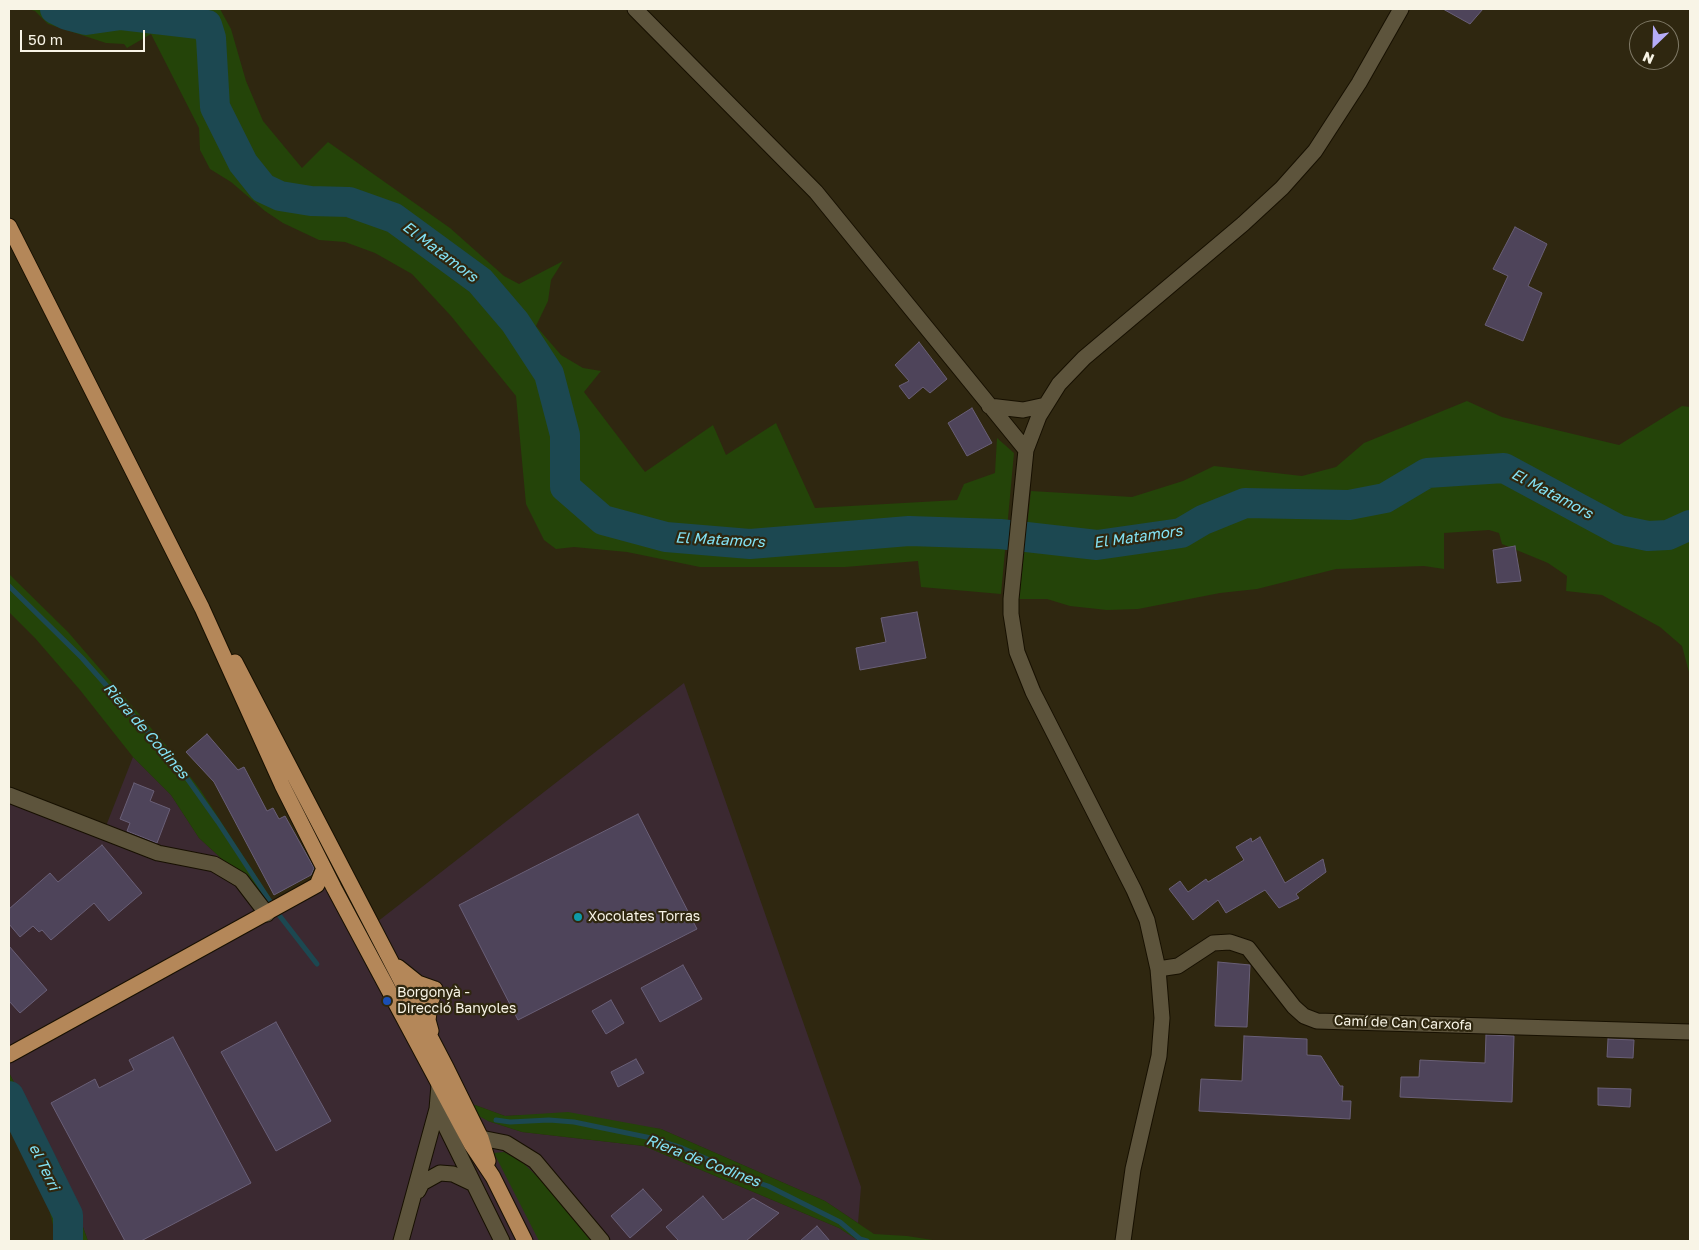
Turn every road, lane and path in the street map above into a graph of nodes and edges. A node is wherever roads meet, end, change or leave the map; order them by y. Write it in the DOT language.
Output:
graph roads {
  1 [pos="635,9"];
  2 [pos="1401,9"];
  3 [pos="9,226"];
  4 [pos="1046,405"];
  5 [pos="989,406"];
  6 [pos="1026,450"];
  7 [pos="202,608"];
  8 [pos="284,754"];
  9 [pos="9,794"];
  10 [pos="326,880"];
  11 [pos="267,914"];
  12 [pos="360,934"];
  13 [pos="382,943"];
  14 [pos="390,959"];
  15 [pos="1158,969"];
  16 [pos="435,989"];
  17 [pos="414,1001"];
  18 [pos="1690,1032"];
  19 [pos="434,1043"];
  20 [pos="9,1055"];
  21 [pos="439,1085"];
  22 [pos="437,1109"];
  23 [pos="481,1138"];
  24 [pos="493,1178"];
  25 [pos="472,1183"];
  26 [pos="414,1199"];
  27 [pos="401,1241"];
  28 [pos="502,1241"];
  29 [pos="525,1241"];
  30 [pos="602,1241"];
  31 [pos="1123,1241"];
  1 -- 5 [label="street"];
  2 -- 4 [label="street"];
  3 -- 7 [label="main road"];
  4 -- 5 [label="street"];
  4 -- 6 [label="street"];
  5 -- 6 [label="street"];
  6 -- 15 [label="street"];
  7 -- 8 [label="main road"];
  7 -- 10 [label="main road"];
  8 -- 10 [label="main road"];
  8 -- 13 [label="main road"];
  9 -- 11 [label="street"];
  10 -- 11 [label="main road"];
  10 -- 12 [label="main road"];
  10 -- 13 [label="main road"];
  11 -- 20 [label="main road"];
  12 -- 17 [label="main road"];
  12 -- 21 [label="main road"];
  13 -- 14 [label="main road"];
  14 -- 16 [label="main road"];
  14 -- 17 [label="main road"];
  15 -- 18 [label="street, Camí de Can Carxofa"];
  15 -- 31 [label="street"];
  16 -- 17 [label="main road"];
  16 -- 19 [label="main road"];
  17 -- 19 [label="main road"];
  17 -- 21 [label="main road"];
  19 -- 23 [label="main road"];
  21 -- 22 [label="street"];
  21 -- 24 [label="main road"];
  22 -- 25 [label="street"];
  22 -- 26 [label="street"];
  23 -- 24 [label="main road"];
  23 -- 30 [label="street"];
  24 -- 29 [label="main road"];
  25 -- 26 [label="street"];
  25 -- 28 [label="street"];
  26 -- 27 [label="street"];
}
